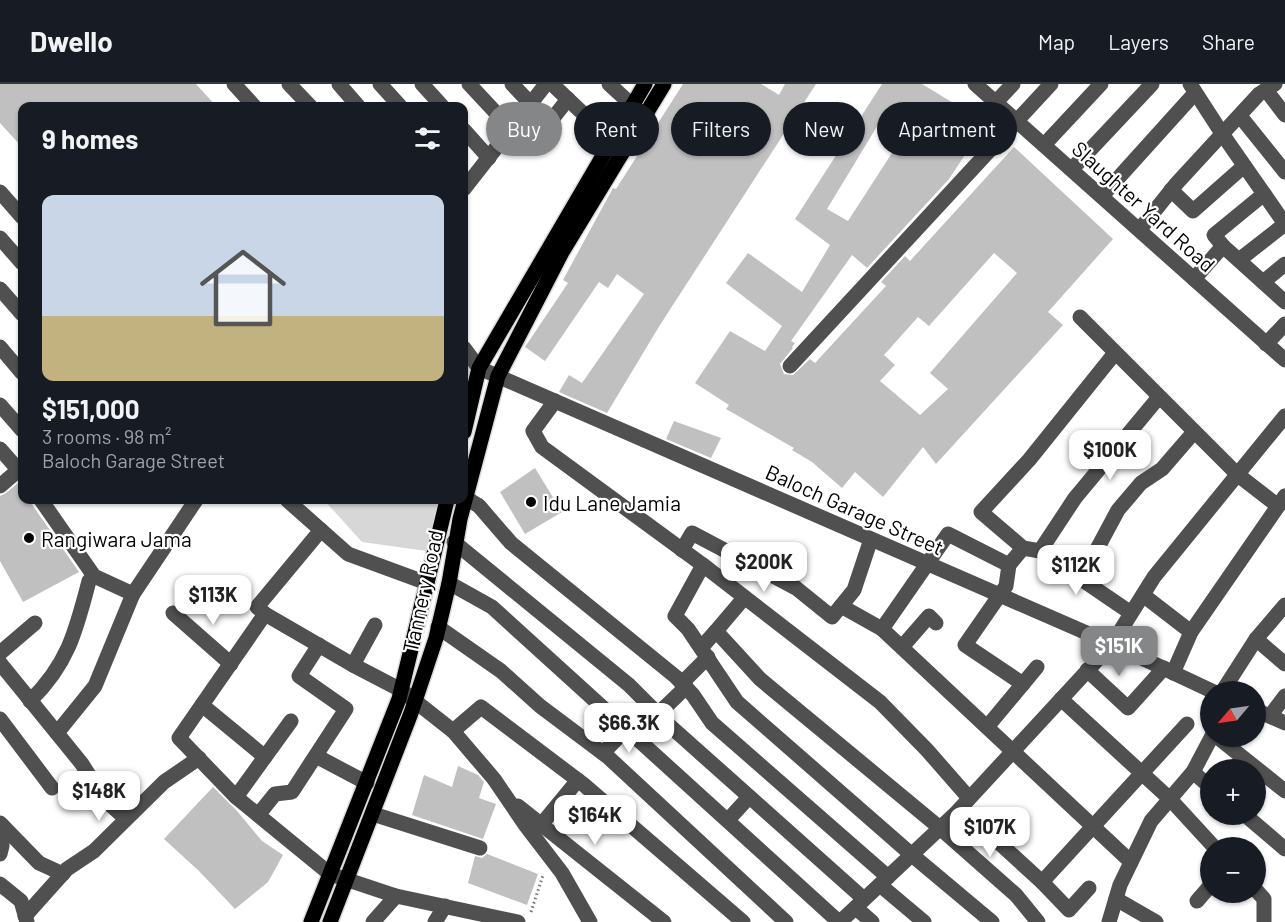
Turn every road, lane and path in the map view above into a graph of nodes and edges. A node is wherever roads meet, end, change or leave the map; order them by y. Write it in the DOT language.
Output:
graph roads {
  1 [pos="234,84"];
  2 [pos="289,84"];
  3 [pos="339,84"];
  4 [pos="380,84"];
  5 [pos="422,84"];
  6 [pos="468,84"];
  7 [pos="512,84"];
  8 [pos="546,84"];
  9 [pos="552,84"];
  10 [pos="609,84"];
  11 [pos="645,84"];
  12 [pos="664,84"];
  13 [pos="975,84"];
  14 [pos="1014,84"];
  15 [pos="1051,84"];
  16 [pos="1101,84"];
  17 [pos="1152,84"];
  18 [pos="1270,87"];
  19 [pos="1192,88"];
  20 [pos="568,99"];
  21 [pos="250,102"];
  22 [pos="306,102"];
  23 [pos="355,102"];
  24 [pos="396,102"];
  25 [pos="438,102"];
  26 [pos="529,102"];
  27 [pos="532,102"];
  28 [pos="629,102"];
  29 [pos="635,102"];
  30 [pos="996,102"];
  31 [pos="486,103"];
  32 [pos="574,105"];
  33 [pos="562,107"];
  34 [pos="1285,115"];
  35 [pos="1240,116"];
  36 [pos="1017,121"];
  37 [pos="468,134"];
  38 [pos="1222,135"];
  39 [pos="1044,145"];
  40 [pos="603,156"];
  41 [pos="985,156"];
  42 [pos="489,158"];
  43 [pos="1244,166"];
  44 [pos="1072,169"];
  45 [pos="1285,172"];
  46 [pos="468,180"];
  47 [pos="1171,190"];
  48 [pos="1264,194"];
  49 [pos="1102,196"];
  50 [pos="2,199"];
  51 [pos="18,213"];
  52 [pos="1285,224"];
  53 [pos="1140,230"];
  54 [pos="0,238"];
  55 [pos="1223,246"];
  56 [pos="18,258"];
  57 [pos="1239,260"];
  58 [pos="1285,264"];
  59 [pos="1194,279"];
  60 [pos="1263,282"];
  61 [pos="0,289"];
  62 [pos="1285,302"];
  63 [pos="18,309"];
  64 [pos="1080,317"];
  65 [pos="1285,324"];
  66 [pos="1266,344"];
  67 [pos="0,347"];
  68 [pos="468,353"];
  69 [pos="1115,353"];
  70 [pos="1285,360"];
  71 [pos="790,366"];
  72 [pos="479,368"];
  73 [pos="18,369"];
  74 [pos="498,376"];
  75 [pos="1159,397"];
  76 [pos="555,401"];
  77 [pos="0,405"];
  78 [pos="468,415"];
  79 [pos="1285,416"];
  80 [pos="18,425"];
  81 [pos="1194,432"];
  82 [pos="0,449"];
  83 [pos="18,467"];
  84 [pos="18,472"];
  85 [pos="1238,475"];
  86 [pos="0,486"];
  87 [pos="468,490"];
  88 [pos="468,499"];
  89 [pos="1281,501"];
  90 [pos="44,504"];
  91 [pos="193,504"];
  92 [pos="292,504"];
  93 [pos="446,504"];
  94 [pos="464,504"];
  95 [pos="321,530"];
  96 [pos="871,539"];
  97 [pos="454,542"];
  98 [pos="1023,548"];
  99 [pos="682,550"];
  100 [pos="1040,551"];
  101 [pos="929,564"];
  102 [pos="703,565"];
  103 [pos="1009,566"];
  104 [pos="94,576"];
  105 [pos="1082,579"];
  106 [pos="427,583"];
  107 [pos="448,583"];
  108 [pos="133,594"];
  109 [pos="1000,595"];
  110 [pos="1143,595"];
  111 [pos="744,598"];
  112 [pos="1285,605"];
  113 [pos="841,606"];
  114 [pos="173,613"];
  115 [pos="1131,613"];
  116 [pos="265,614"];
  117 [pos="35,623"];
  118 [pos="936,623"];
  119 [pos="375,625"];
  120 [pos="438,627"];
  121 [pos="882,628"];
  122 [pos="716,631"];
  123 [pos="1191,632"];
  124 [pos="1256,639"];
  125 [pos="1112,644"];
  126 [pos="319,645"];
  127 [pos="902,647"];
  128 [pos="704,652"];
  129 [pos="0,653"];
  130 [pos="0,663"];
  131 [pos="231,663"];
  132 [pos="1285,664"];
  133 [pos="353,665"];
  134 [pos="1037,667"];
  135 [pos="1087,670"];
  136 [pos="1169,671"];
  137 [pos="1229,681"];
  138 [pos="1023,684"];
  139 [pos="684,685"];
  140 [pos="1200,685"];
  141 [pos="401,690"];
  142 [pos="1285,696"];
  143 [pos="1061,699"];
  144 [pos="415,700"];
  145 [pos="30,701"];
  146 [pos="202,705"];
  147 [pos="658,714"];
  148 [pos="1266,714"];
  149 [pos="1270,716"];
  150 [pos="0,719"];
  151 [pos="291,721"];
  152 [pos="1285,723"];
  153 [pos="1187,724"];
  154 [pos="987,727"];
  155 [pos="627,728"];
  156 [pos="453,731"];
  157 [pos="57,733"];
  158 [pos="1207,747"];
  159 [pos="1228,747"];
  160 [pos="1013,751"];
  161 [pos="603,753"];
  162 [pos="316,756"];
  163 [pos="265,757"];
  164 [pos="199,758"];
  165 [pos="1192,772"];
  166 [pos="1142,774"];
  167 [pos="1200,779"];
  168 [pos="578,780"];
  169 [pos="367,783"];
  170 [pos="52,788"];
  171 [pos="1285,791"];
  172 [pos="236,796"];
  173 [pos="506,796"];
  174 [pos="749,797"];
  175 [pos="1170,799"];
  176 [pos="965,803"];
  177 [pos="258,814"];
  178 [pos="372,814"];
  179 [pos="126,819"];
  180 [pos="728,820"];
  181 [pos="1,824"];
  182 [pos="541,825"];
  183 [pos="1257,825"];
  184 [pos="1093,826"];
  185 [pos="940,828"];
  186 [pos="1205,837"];
  187 [pos="480,848"];
  188 [pos="1285,849"];
  189 [pos="0,854"];
  190 [pos="912,855"];
  191 [pos="549,856"];
  192 [pos="1131,862"];
  193 [pos="63,874"];
  194 [pos="330,874"];
  195 [pos="346,880"];
  196 [pos="884,881"];
  197 [pos="1042,882"];
  198 [pos="0,884"];
  199 [pos="1089,888"];
  200 [pos="396,896"];
  201 [pos="1200,898"];
  202 [pos="1116,899"];
  203 [pos="1197,901"];
  204 [pos="1264,903"];
  205 [pos="860,904"];
  206 [pos="444,906"];
  207 [pos="475,918"];
  208 [pos="26,919"];
  209 [pos="381,919"];
  210 [pos="512,921"];
  211 [pos="310,922"];
  212 [pos="330,922"];
  213 [pos="435,922"];
  214 [pos="528,922"];
  215 [pos="590,922"];
  216 [pos="664,922"];
  217 [pos="743,922"];
  218 [pos="786,922"];
  219 [pos="840,922"];
  220 [pos="872,922"];
  221 [pos="923,922"];
  222 [pos="992,922"];
  223 [pos="1038,922"];
  224 [pos="1108,922"];
  225 [pos="1156,922"];
  226 [pos="1264,922"];
  1 -- 21 [label="street"];
  2 -- 22 [label="street"];
  3 -- 23 [label="street"];
  4 -- 24 [label="street"];
  5 -- 25 [label="street"];
  6 -- 31 [label="street"];
  7 -- 26 [label="street"];
  8 -- 27 [label="street"];
  9 -- 20 [label="street"];
  10 -- 28 [label="street"];
  11 -- 29 [label="main road"];
  12 -- 74 [label="main road, Tannery Road"];
  13 -- 30 [label="street, Slaughter Yard Road"];
  14 -- 30 [label="street"];
  15 -- 36 [label="street"];
  16 -- 39 [label="street"];
  17 -- 44 [label="street"];
  18 -- 34 [label="street"];
  18 -- 35 [label="street"];
  19 -- 38 [label="street"];
  19 -- 49 [label="street"];
  20 -- 32 [label="street"];
  20 -- 33 [label="street"];
  35 -- 38 [label="street"];
  35 -- 45 [label="street"];
  36 -- 39 [label="street, Slaughter Yard Road"];
  37 -- 42 [label="street"];
  38 -- 43 [label="street"];
  38 -- 47 [label="street"];
  39 -- 44 [label="street, Slaughter Yard Road"];
  40 -- 72 [label="main road"];
  41 -- 71 [label="street"];
  42 -- 46 [label="street"];
  43 -- 47 [label="street"];
  43 -- 48 [label="street"];
  44 -- 49 [label="street, Slaughter Yard Road"];
  47 -- 53 [label="street"];
  48 -- 52 [label="street"];
  48 -- 55 [label="street"];
  49 -- 53 [label="street, Slaughter Yard Road"];
  50 -- 51 [label="street"];
  52 -- 57 [label="street"];
  53 -- 59 [label="street, Slaughter Yard Road"];
  54 -- 56 [label="street"];
  55 -- 57 [label="street"];
  55 -- 59 [label="street"];
  57 -- 60 [label="street"];
  58 -- 60 [label="street"];
  59 -- 66 [label="street, Slaughter Yard Road"];
  60 -- 62 [label="street"];
  61 -- 63 [label="street"];
  64 -- 69 [label="street"];
  65 -- 66 [label="street"];
  66 -- 70 [label="street, Slaughter Yard Road"];
  67 -- 73 [label="street"];
  68 -- 72 [label="street"];
  69 -- 75 [label="street"];
  69 -- 98 [label="street"];
  72 -- 74 [label="street, Baloch Garage Street"];
  72 -- 78 [label="main road"];
  74 -- 76 [label="street, Baloch Garage Street"];
  74 -- 87 [label="main road, Tannery Road"];
  75 -- 81 [label="street"];
  75 -- 100 [label="street"];
  76 -- 96 [label="street, Baloch Garage Street"];
  76 -- 99 [label="street"];
  77 -- 80 [label="street"];
  79 -- 85 [label="street"];
  81 -- 85 [label="street"];
  81 -- 105 [label="street"];
  82 -- 83 [label="street"];
  84 -- 86 [label="street"];
  85 -- 89 [label="street"];
  85 -- 110 [label="street"];
  88 -- 139 [label="street"];
  89 -- 123 [label="street"];
  90 -- 104 [label="street"];
  91 -- 108 [label="street"];
  92 -- 95 [label="street"];
  93 -- 106 [label="main road, Tannery Road"];
  94 -- 97 [label="main road, Tannery Road"];
  95 -- 106 [label="street"];
  95 -- 116 [label="street"];
  96 -- 101 [label="street, Baloch Garage Street"];
  96 -- 113 [label="street"];
  97 -- 107 [label="main road, Tannery Road"];
  97 -- 147 [label="street"];
  98 -- 100 [label="street"];
  98 -- 103 [label="street"];
  99 -- 102 [label="street"];
  99 -- 113 [label="street"];
  100 -- 105 [label="street"];
  101 -- 103 [label="street"];
  101 -- 109 [label="street, Baloch Garage Street"];
  101 -- 121 [label="street"];
  102 -- 111 [label="street"];
  102 -- 128 [label="street"];
  103 -- 109 [label="street"];
  104 -- 108 [label="street"];
  104 -- 145 [label="street"];
  105 -- 115 [label="street"];
  106 -- 141 [label="main road, Tannery Road"];
  107 -- 120 [label="main road, Tannery Road"];
  107 -- 155 [label="street"];
  108 -- 157 [label="street"];
  109 -- 125 [label="street, Baloch Garage Street"];
  109 -- 138 [label="street"];
  110 -- 115 [label="street"];
  110 -- 123 [label="street"];
  111 -- 122 [label="street"];
  111 -- 176 [label="street"];
  112 -- 124 [label="street"];
  113 -- 121 [label="street"];
  114 -- 131 [label="street"];
  115 -- 125 [label="street"];
  116 -- 126 [label="street"];
  116 -- 131 [label="street"];
  117 -- 129 [label="street"];
  118 -- 127 [label="street"];
  119 -- 133 [label="street"];
  120 -- 144 [label="main road, Tannery Road"];
  120 -- 161 [label="street"];
  121 -- 127 [label="street"];
  122 -- 128 [label="street"];
  122 -- 185 [label="street"];
  123 -- 136 [label="street"];
  124 -- 132 [label="street"];
  124 -- 137 [label="street"];
  125 -- 135 [label="street"];
  125 -- 136 [label="street, Baloch Garage Street"];
  126 -- 133 [label="street"];
  126 -- 162 [label="street"];
  127 -- 154 [label="street"];
  128 -- 139 [label="street"];
  128 -- 190 [label="street"];
  130 -- 145 [label="street"];
  131 -- 146 [label="street"];
  133 -- 141 [label="street"];
  134 -- 138 [label="street"];
  135 -- 136 [label="street"];
  135 -- 143 [label="street"];
  136 -- 140 [label="street, Baloch Garage Street"];
  138 -- 154 [label="street"];
  139 -- 147 [label="street"];
  139 -- 196 [label="street"];
  141 -- 144 [label="street"];
  141 -- 169 [label="main road, Tannery Road"];
  142 -- 149 [label="street"];
  143 -- 160 [label="street"];
  143 -- 166 [label="street"];
  144 -- 156 [label="street"];
  144 -- 178 [label="main road, Tannery Road"];
  145 -- 157 [label="street"];
  146 -- 163 [label="street"];
  146 -- 164 [label="street"];
  147 -- 174 [label="street"];
  148 -- 149 [label="street"];
  149 -- 152 [label="street"];
  150 -- 170 [label="street"];
  151 -- 163 [label="street"];
  153 -- 166 [label="street"];
  154 -- 160 [label="street"];
  155 -- 161 [label="street"];
  155 -- 180 [label="street"];
  156 -- 168 [label="street"];
  156 -- 173 [label="street"];
  157 -- 179 [label="street"];
  158 -- 165 [label="street"];
  159 -- 171 [label="street"];
  160 -- 176 [label="street"];
  160 -- 184 [label="street"];
  161 -- 218 [label="street"];
  162 -- 169 [label="street"];
  162 -- 177 [label="street"];
  163 -- 172 [label="street"];
  164 -- 172 [label="street"];
  164 -- 179 [label="street"];
  165 -- 167 [label="street"];
  165 -- 175 [label="street"];
  166 -- 175 [label="street"];
  166 -- 184 [label="street"];
  168 -- 182 [label="street"];
  168 -- 217 [label="street"];
  169 -- 194 [label="main road, Tannery Road"];
  172 -- 177 [label="street"];
  173 -- 182 [label="street"];
  173 -- 191 [label="street"];
  174 -- 180 [label="street"];
  174 -- 205 [label="street"];
  175 -- 186 [label="street"];
  175 -- 192 [label="street"];
  176 -- 185 [label="street"];
  176 -- 197 [label="street"];
  177 -- 194 [label="street"];
  178 -- 187 [label="street"];
  178 -- 195 [label="main road, Tannery Road"];
  179 -- 193 [label="street"];
  180 -- 219 [label="street"];
  181 -- 189 [label="street"];
  181 -- 193 [label="street"];
  182 -- 216 [label="street"];
  183 -- 188 [label="street"];
  184 -- 192 [label="street"];
  184 -- 197 [label="street"];
  185 -- 190 [label="street"];
  185 -- 223 [label="street"];
  190 -- 196 [label="street"];
  190 -- 222 [label="street"];
  191 -- 214 [label="path"];
  191 -- 215 [label="street"];
  192 -- 202 [label="street"];
  193 -- 208 [label="street"];
  194 -- 195 [label="street"];
  194 -- 211 [label="main road, Tannery Road"];
  195 -- 200 [label="street"];
  195 -- 212 [label="main road, Tannery Road"];
  196 -- 205 [label="street"];
  196 -- 221 [label="street"];
  197 -- 199 [label="street"];
  198 -- 208 [label="street"];
  200 -- 206 [label="street"];
  200 -- 209 [label="street"];
  201 -- 203 [label="street"];
  202 -- 224 [label="street"];
  202 -- 225 [label="street"];
  204 -- 226 [label="street"];
  205 -- 219 [label="street"];
  205 -- 220 [label="street"];
  206 -- 207 [label="street"];
  206 -- 213 [label="street"];
  207 -- 210 [label="street"];
}
